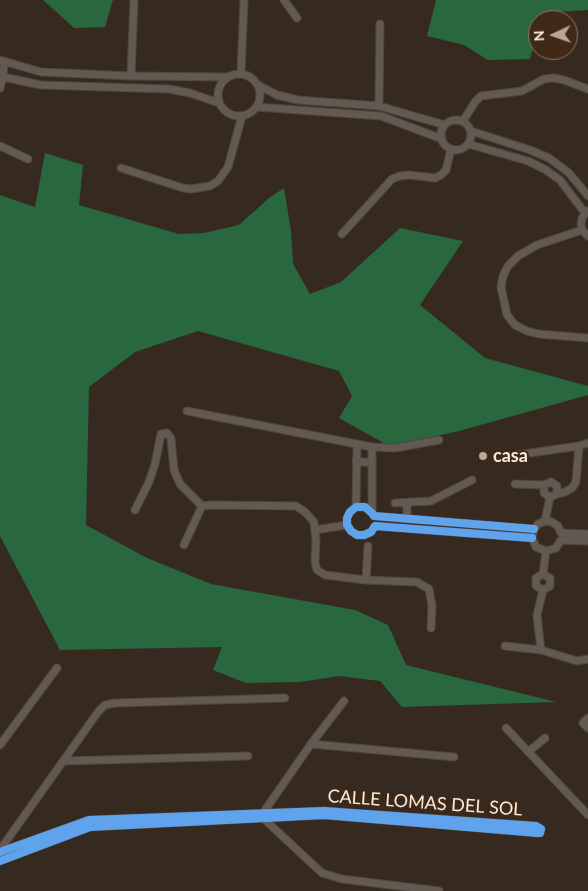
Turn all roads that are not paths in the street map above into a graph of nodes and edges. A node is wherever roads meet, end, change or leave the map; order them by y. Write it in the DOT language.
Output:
graph roads {
  1 [pos="134,0"];
  2 [pos="244,0"];
  3 [pos="284,0"];
  4 [pos="297,18"];
  5 [pos="380,24"];
  6 [pos="2,61"];
  7 [pos="241,74"];
  8 [pos="131,76"];
  9 [pos="227,77"];
  10 [pos="2,78"];
  11 [pos="258,85"];
  12 [pos="0,88"];
  13 [pos="588,89"];
  14 [pos="219,103"];
  15 [pos="379,106"];
  16 [pos="257,107"];
  17 [pos="242,116"];
  18 [pos="463,121"];
  19 [pos="445,125"];
  20 [pos="471,131"];
  21 [pos="442,139"];
  22 [pos="468,144"];
  23 [pos="0,146"];
  24 [pos="452,149"];
  25 [pos="28,159"];
  26 [pos="121,168"];
  27 [pos="588,196"];
  28 [pos="587,212"];
  29 [pos="582,230"];
  30 [pos="342,234"];
  31 [pos="588,236"];
  32 [pos="588,338"];
  33 [pos="187,412"];
  34 [pos="439,440"];
  35 [pos="588,443"];
  36 [pos="357,445"];
  37 [pos="579,446"];
  38 [pos="372,448"];
  39 [pos="516,455"];
  40 [pos="356,461"];
  41 [pos="372,463"];
  42 [pos="472,480"];
  43 [pos="515,484"];
  44 [pos="544,485"];
  45 [pos="553,495"];
  46 [pos="395,503"];
  47 [pos="407,503"];
  48 [pos="202,506"];
  49 [pos="356,508"];
  50 [pos="134,510"];
  51 [pos="372,513"];
  52 [pos="407,519"];
  53 [pos="545,521"];
  54 [pos="347,525"];
  55 [pos="534,529"];
  56 [pos="315,530"];
  57 [pos="588,534"];
  58 [pos="532,538"];
  59 [pos="588,541"];
  60 [pos="184,545"];
  61 [pos="368,546"];
  62 [pos="546,551"];
  63 [pos="366,580"];
  64 [pos="431,628"];
  65 [pos="505,646"];
  66 [pos="541,650"];
  67 [pos="588,659"];
  68 [pos="57,668"];
  69 [pos="285,698"];
  70 [pos="344,701"];
  71 [pos="588,718"];
  72 [pos="506,728"];
  73 [pos="588,728"];
  74 [pos="545,738"];
  75 [pos="311,744"];
  76 [pos="0,745"];
  77 [pos="528,752"];
  78 [pos="248,756"];
  79 [pos="454,757"];
  80 [pos="64,761"];
  81 [pos="588,815"];
  82 [pos="263,816"];
  83 [pos="0,851"];
  84 [pos="0,861"];
  85 [pos="439,891"];
  1 -- 8 [label="street"];
  2 -- 7 [label="street"];
  3 -- 4 [label="street"];
  5 -- 15 [label="street"];
  6 -- 8 [label="street"];
  6 -- 10 [label="street"];
  7 -- 9 [label="street"];
  7 -- 11 [label="street"];
  8 -- 9 [label="street"];
  9 -- 14 [label="street"];
  10 -- 12 [label="street"];
  10 -- 14 [label="street"];
  11 -- 15 [label="street"];
  11 -- 16 [label="street"];
  13 -- 18 [label="street"];
  14 -- 17 [label="street"];
  15 -- 19 [label="street"];
  16 -- 17 [label="street"];
  16 -- 21 [label="street"];
  17 -- 26 [label="street"];
  18 -- 19 [label="street"];
  18 -- 20 [label="street"];
  19 -- 21 [label="street"];
  20 -- 22 [label="street"];
  20 -- 27 [label="street"];
  21 -- 24 [label="street"];
  22 -- 24 [label="street"];
  22 -- 28 [label="street"];
  23 -- 25 [label="street"];
  24 -- 30 [label="street"];
  28 -- 29 [label="street"];
  29 -- 31 [label="street"];
  29 -- 32 [label="street"];
  33 -- 36 [label="street"];
  34 -- 38 [label="street"];
  35 -- 37 [label="street"];
  36 -- 38 [label="street"];
  36 -- 40 [label="street"];
  37 -- 39 [label="street"];
  37 -- 45 [label="street"];
  38 -- 41 [label="street"];
  40 -- 41 [label="street"];
  40 -- 49 [label="street"];
  41 -- 51 [label="street"];
  42 -- 47 [label="street"];
  43 -- 44 [label="street"];
  44 -- 45 [label="street"];
  44 -- 45 [label="street"];
  45 -- 53 [label="street"];
  46 -- 47 [label="street"];
  47 -- 52 [label="street"];
  48 -- 50 [label="street"];
  48 -- 56 [label="street"];
  48 -- 60 [label="street"];
  49 -- 51 [label="street"];
  49 -- 54 [label="street"];
  51 -- 52 [label="street"];
  52 -- 55 [label="street"];
  53 -- 55 [label="street"];
  53 -- 57 [label="street"];
  54 -- 56 [label="street"];
  54 -- 58 [label="street"];
  55 -- 58 [label="street"];
  56 -- 63 [label="street"];
  58 -- 62 [label="street"];
  59 -- 62 [label="street"];
  61 -- 63 [label="street"];
  62 -- 66 [label="street"];
  63 -- 64 [label="street"];
  65 -- 66 [label="street"];
  66 -- 67 [label="street"];
  68 -- 76 [label="street"];
  69 -- 80 [label="street"];
  70 -- 75 [label="street"];
  71 -- 73 [label="street"];
  72 -- 77 [label="street"];
  74 -- 77 [label="street"];
  75 -- 79 [label="street"];
  75 -- 82 [label="street"];
  77 -- 81 [label="street"];
  78 -- 80 [label="street"];
  80 -- 83 [label="street"];
  82 -- 82 [label="street, CALLE LOMAS DEL SOL"];
  82 -- 83 [label="street"];
  82 -- 84 [label="street"];
  82 -- 85 [label="street"];
}
